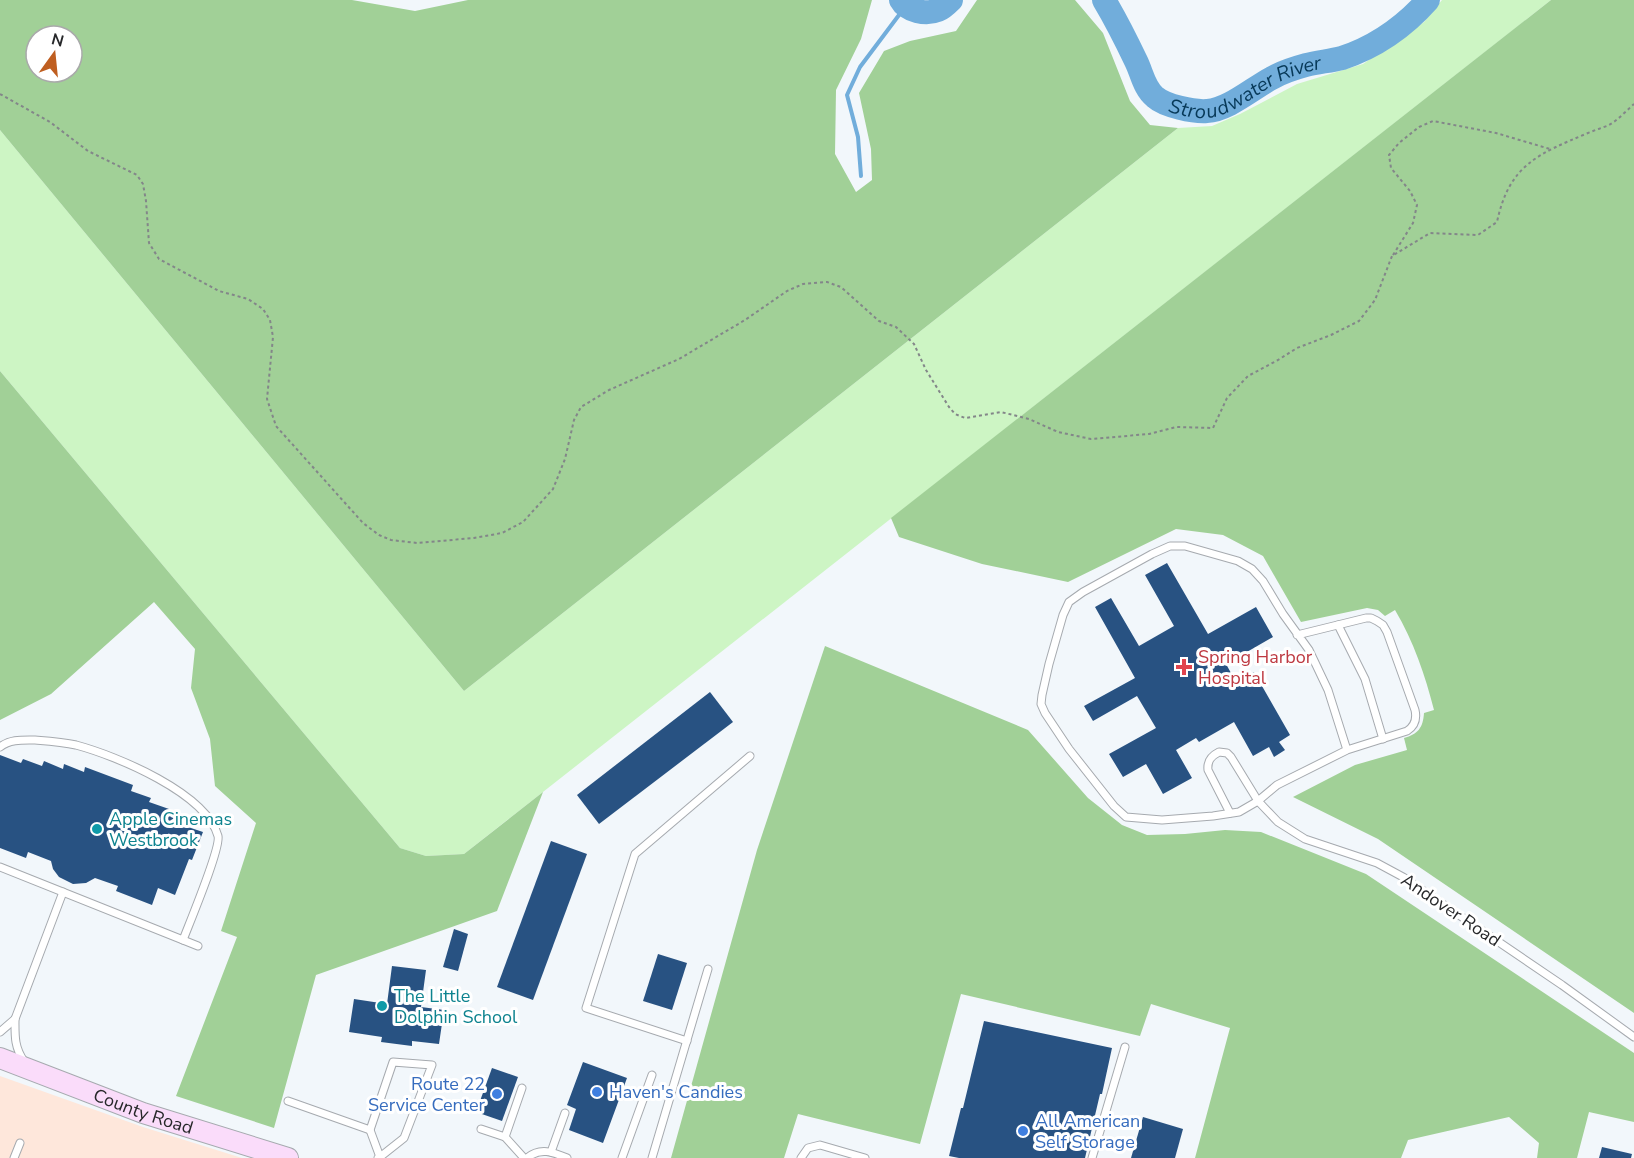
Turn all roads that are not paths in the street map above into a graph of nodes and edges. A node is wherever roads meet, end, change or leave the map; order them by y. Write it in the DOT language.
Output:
graph roads {
  1 [pos="1338,625"];
  2 [pos="1297,634"];
  3 [pos="1383,739"];
  4 [pos="0,747"];
  5 [pos="1347,750"];
  6 [pos="750,756"];
  7 [pos="1258,801"];
  8 [pos="1230,813"];
  9 [pos="0,867"];
  10 [pos="63,892"];
  11 [pos="183,940"];
  12 [pos="198,946"];
  13 [pos="708,969"];
  14 [pos="15,1019"];
  15 [pos="0,1032"];
  16 [pos="1634,1037"];
  17 [pos="687,1041"];
  18 [pos="1125,1047"];
  19 [pos="0,1058"];
  20 [pos="31,1070"];
  21 [pos="652,1074"];
  22 [pos="522,1088"];
  23 [pos="288,1101"];
  24 [pos="565,1113"];
  25 [pos="482,1129"];
  26 [pos="370,1130"];
  27 [pos="505,1137"];
  28 [pos="21,1143"];
  29 [pos="550,1152"];
  30 [pos="14,1158"];
  31 [pos="288,1158"];
  32 [pos="379,1158"];
  33 [pos="526,1158"];
  34 [pos="567,1158"];
  35 [pos="622,1158"];
  36 [pos="652,1158"];
  37 [pos="801,1158"];
  38 [pos="865,1158"];
  39 [pos="1092,1158"];
  1 -- 2 [label="lane"];
  1 -- 3 [label="lane"];
  1 -- 3 [label="lane"];
  2 -- 5 [label="lane"];
  2 -- 8 [label="lane"];
  3 -- 5 [label="lane"];
  4 -- 11 [label="lane"];
  5 -- 7 [label="lane"];
  6 -- 17 [label="lane"];
  7 -- 8 [label="lane"];
  7 -- 8 [label="lane, Andover Road"];
  7 -- 16 [label="lane, Andover Road"];
  9 -- 10 [label="lane"];
  10 -- 11 [label="lane"];
  10 -- 14 [label="lane"];
  11 -- 12 [label="lane"];
  13 -- 17 [label="lane"];
  14 -- 15 [label="lane"];
  14 -- 20 [label="lane"];
  17 -- 36 [label="lane"];
  18 -- 39 [label="lane"];
  19 -- 20 [label="main road, County Road"];
  20 -- 31 [label="main road, County Road"];
  21 -- 35 [label="lane"];
  22 -- 27 [label="lane"];
  23 -- 26 [label="lane"];
  24 -- 29 [label="lane"];
  25 -- 27 [label="lane"];
  26 -- 32 [label="lane"];
  26 -- 32 [label="lane"];
  27 -- 33 [label="lane"];
  28 -- 30 [label="lane"];
  29 -- 33 [label="lane"];
  29 -- 34 [label="lane"];
  37 -- 38 [label="lane"];
}
